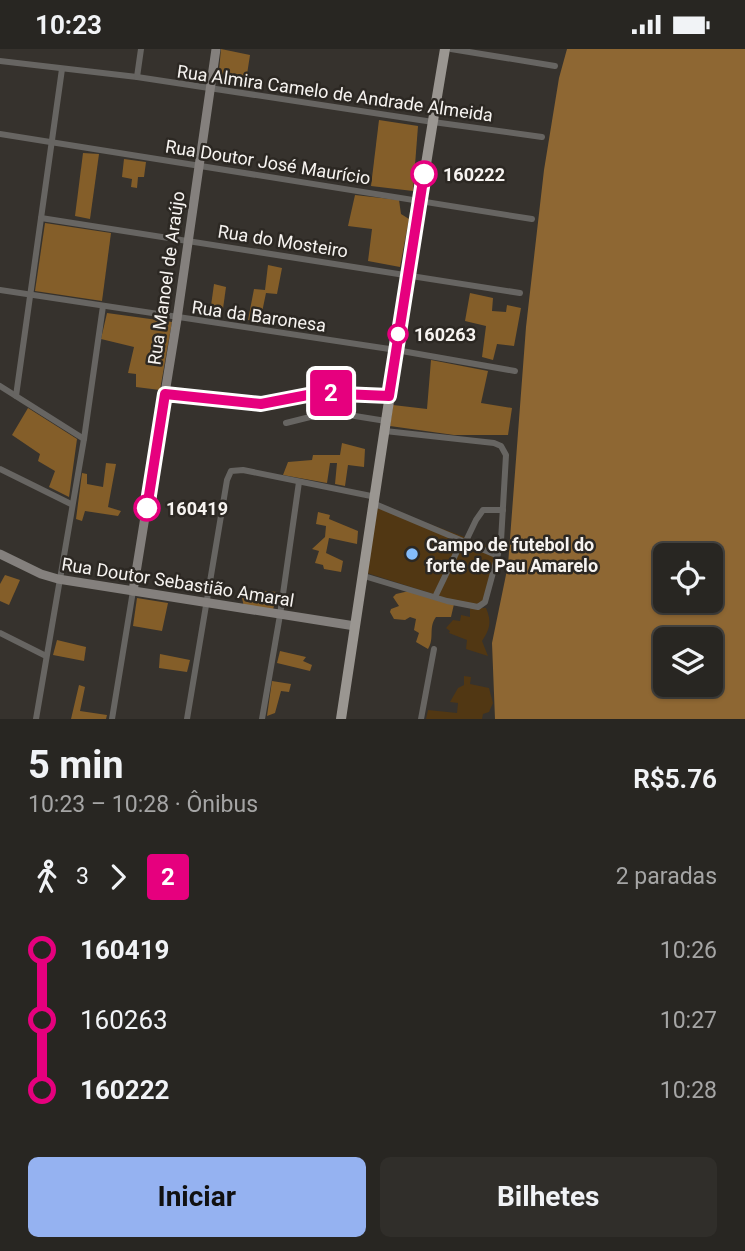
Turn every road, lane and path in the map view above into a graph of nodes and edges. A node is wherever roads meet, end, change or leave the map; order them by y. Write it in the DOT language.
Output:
graph roads {
  1 [pos="141,49"];
  2 [pos="216,49"];
  3 [pos="445,49"];
  4 [pos="451,49"];
  5 [pos="0,61"];
  6 [pos="555,66"];
  7 [pos="62,69"];
  8 [pos="136,77"];
  9 [pos="211,89"];
  10 [pos="433,123"];
  11 [pos="0,134"];
  12 [pos="542,137"];
  13 [pos="53,141"];
  14 [pos="199,165"];
  15 [pos="420,200"];
  16 [pos="41,218"];
  17 [pos="532,219"];
  18 [pos="188,241"];
  19 [pos="407,275"];
  20 [pos="0,290"];
  21 [pos="520,293"];
  22 [pos="32,295"];
  23 [pos="103,306"];
  24 [pos="177,319"];
  25 [pos="396,350"];
  26 [pos="515,371"];
  27 [pos="0,386"];
  28 [pos="165,394"];
  29 [pos="16,396"];
  30 [pos="389,396"];
  31 [pos="286,423"];
  32 [pos="385,426"];
  33 [pos="84,439"];
  34 [pos="0,469"];
  35 [pos="299,482"];
  36 [pos="375,501"];
  37 [pos="71,503"];
  38 [pos="503,510"];
  39 [pos="464,542"];
  40 [pos="0,554"];
  41 [pos="497,558"];
  42 [pos="364,576"];
  43 [pos="58,579"];
  44 [pos="134,591"];
  45 [pos="435,597"];
  46 [pos="205,603"];
  47 [pos="280,615"];
  48 [pos="355,626"];
  49 [pos="0,633"];
  50 [pos="433,649"];
  51 [pos="46,656"];
  52 [pos="36,719"];
  53 [pos="112,719"];
  54 [pos="187,719"];
  55 [pos="262,719"];
  56 [pos="341,719"];
  57 [pos="421,719"];
  1 -- 8 [label="street"];
  2 -- 9 [label="street, Rua Manoel de Araújo"];
  3 -- 10 [label="main road"];
  4 -- 6 [label="street"];
  5 -- 7 [label="street, Rua Almira Camelo de Andrade Almeida"];
  7 -- 8 [label="street, Rua Almira Camelo de Andrade Almeida"];
  7 -- 13 [label="street"];
  8 -- 9 [label="street, Rua Almira Camelo de Andrade Almeida"];
  9 -- 10 [label="street, Rua Almira Camelo de Andrade Almeida"];
  9 -- 14 [label="street, Rua Manoel de Araújo"];
  10 -- 12 [label="street, Rua Almira Camelo de Andrade Almeida"];
  10 -- 15 [label="main road"];
  11 -- 13 [label="street, Rua Doutor José Maurício"];
  13 -- 14 [label="street, Rua Doutor José Maurício"];
  13 -- 16 [label="street"];
  14 -- 15 [label="street, Rua Doutor José Maurício"];
  14 -- 18 [label="street, Rua Manoel de Araújo"];
  15 -- 17 [label="street, Rua Doutor José Maurício"];
  15 -- 19 [label="main road"];
  16 -- 18 [label="street, Rua do Mosteiro"];
  16 -- 22 [label="street"];
  18 -- 19 [label="street, Rua do Mosteiro"];
  18 -- 24 [label="street, Rua Manoel de Araújo"];
  19 -- 21 [label="street, Rua do Mosteiro"];
  19 -- 25 [label="main road"];
  20 -- 22 [label="street, Rua da Baronesa"];
  22 -- 23 [label="street, Rua da Baronesa"];
  22 -- 29 [label="street"];
  23 -- 24 [label="street, Rua da Baronesa"];
  23 -- 33 [label="street"];
  24 -- 25 [label="street, Rua da Baronesa"];
  24 -- 28 [label="street, Rua Manoel de Araújo"];
  25 -- 26 [label="street, Rua da Baronesa"];
  25 -- 30 [label="main road"];
  27 -- 29 [label="street"];
  28 -- 30 [label="street"];
  28 -- 44 [label="street, Rua Manoel de Araújo"];
  29 -- 33 [label="street"];
  30 -- 32 [label="main road"];
  31 -- 32 [label="street"];
  32 -- 36 [label="main road"];
  32 -- 38 [label="street"];
  33 -- 37 [label="street"];
  34 -- 37 [label="street"];
  35 -- 36 [label="street"];
  35 -- 46 [label="street"];
  35 -- 47 [label="street"];
  36 -- 39 [label="street"];
  36 -- 42 [label="main road"];
  37 -- 43 [label="street"];
  38 -- 39 [label="street"];
  38 -- 41 [label="street"];
  39 -- 41 [label="street"];
  39 -- 45 [label="street"];
  40 -- 43 [label="street, Rua Doutor Sebastião Amaral"];
  41 -- 45 [label="street"];
  42 -- 45 [label="street"];
  42 -- 48 [label="main road"];
  43 -- 44 [label="street, Rua Doutor Sebastião Amaral"];
  43 -- 51 [label="street"];
  44 -- 46 [label="street, Rua Doutor Sebastião Amaral"];
  44 -- 53 [label="street, Rua Manoel de Araújo"];
  46 -- 47 [label="street, Rua Doutor Sebastião Amaral"];
  46 -- 54 [label="street"];
  47 -- 48 [label="street, Rua Doutor Sebastião Amaral"];
  47 -- 55 [label="street"];
  48 -- 56 [label="main road"];
  49 -- 51 [label="street"];
  50 -- 57 [label="street"];
  51 -- 52 [label="street"];
}
